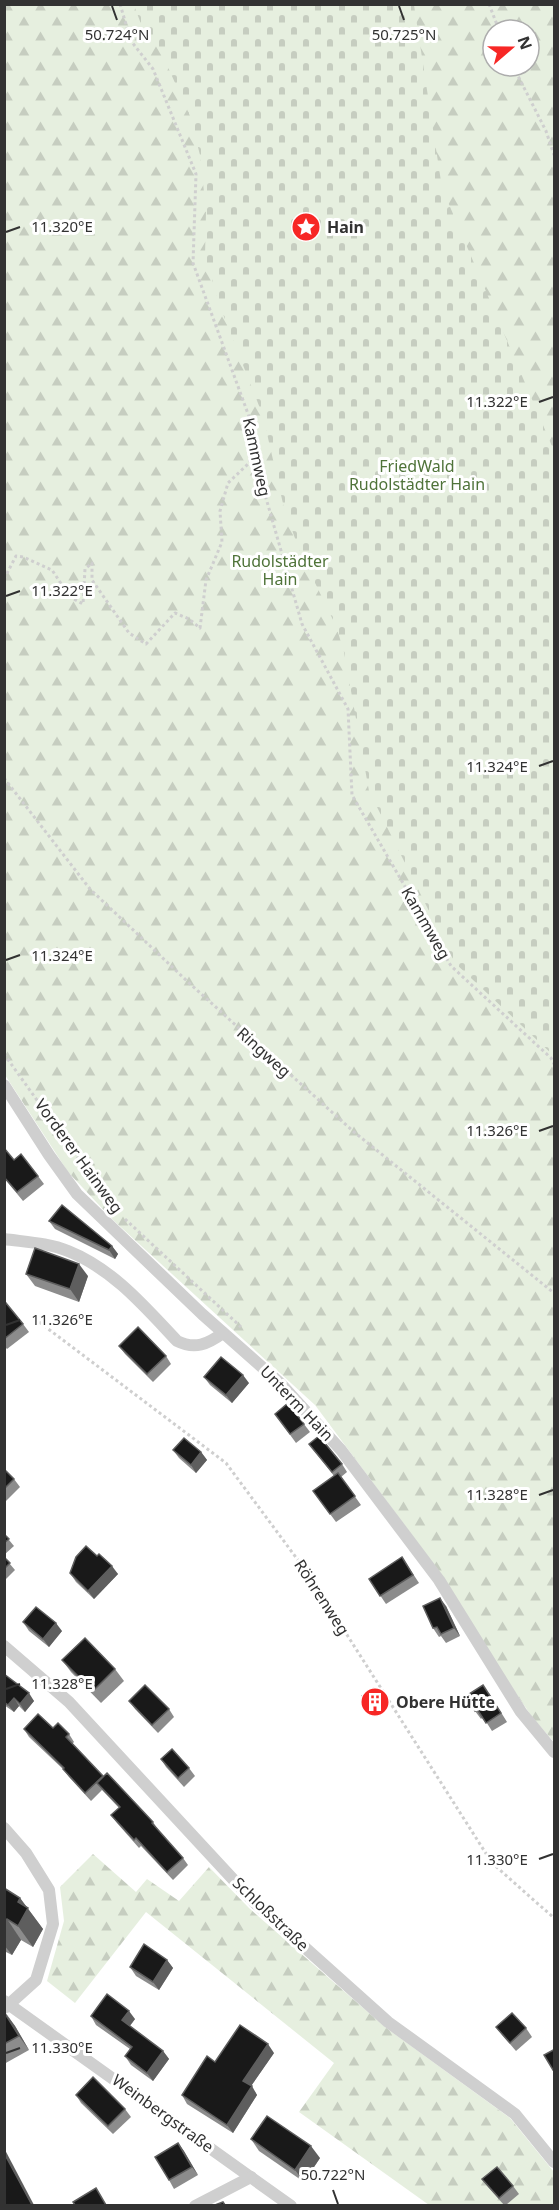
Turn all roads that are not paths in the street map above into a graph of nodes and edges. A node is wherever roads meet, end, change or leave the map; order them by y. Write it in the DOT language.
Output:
graph roads {
  1 [pos="4,1085"];
  2 [pos="4,1239"];
  3 [pos="223,1333"];
  4 [pos="4,1646"];
  5 [pos="555,1752"];
  6 [pos="4,1828"];
  7 [pos="6,2004"];
  8 [pos="555,2162"];
  9 [pos="251,2177"];
  10 [pos="195,2205"];
  11 [pos="291,2205"];
  1 -- 3 [label="street, Unterm Hain"];
  2 -- 3 [label="street"];
  3 -- 5 [label="street, Unterm Hain"];
  4 -- 8 [label="street, Schloßstraße"];
  6 -- 7 [label="street"];
  7 -- 9 [label="street, Weinbergstraße"];
  9 -- 10 [label="street"];
  9 -- 11 [label="street, Weinbergstraße"];
}
